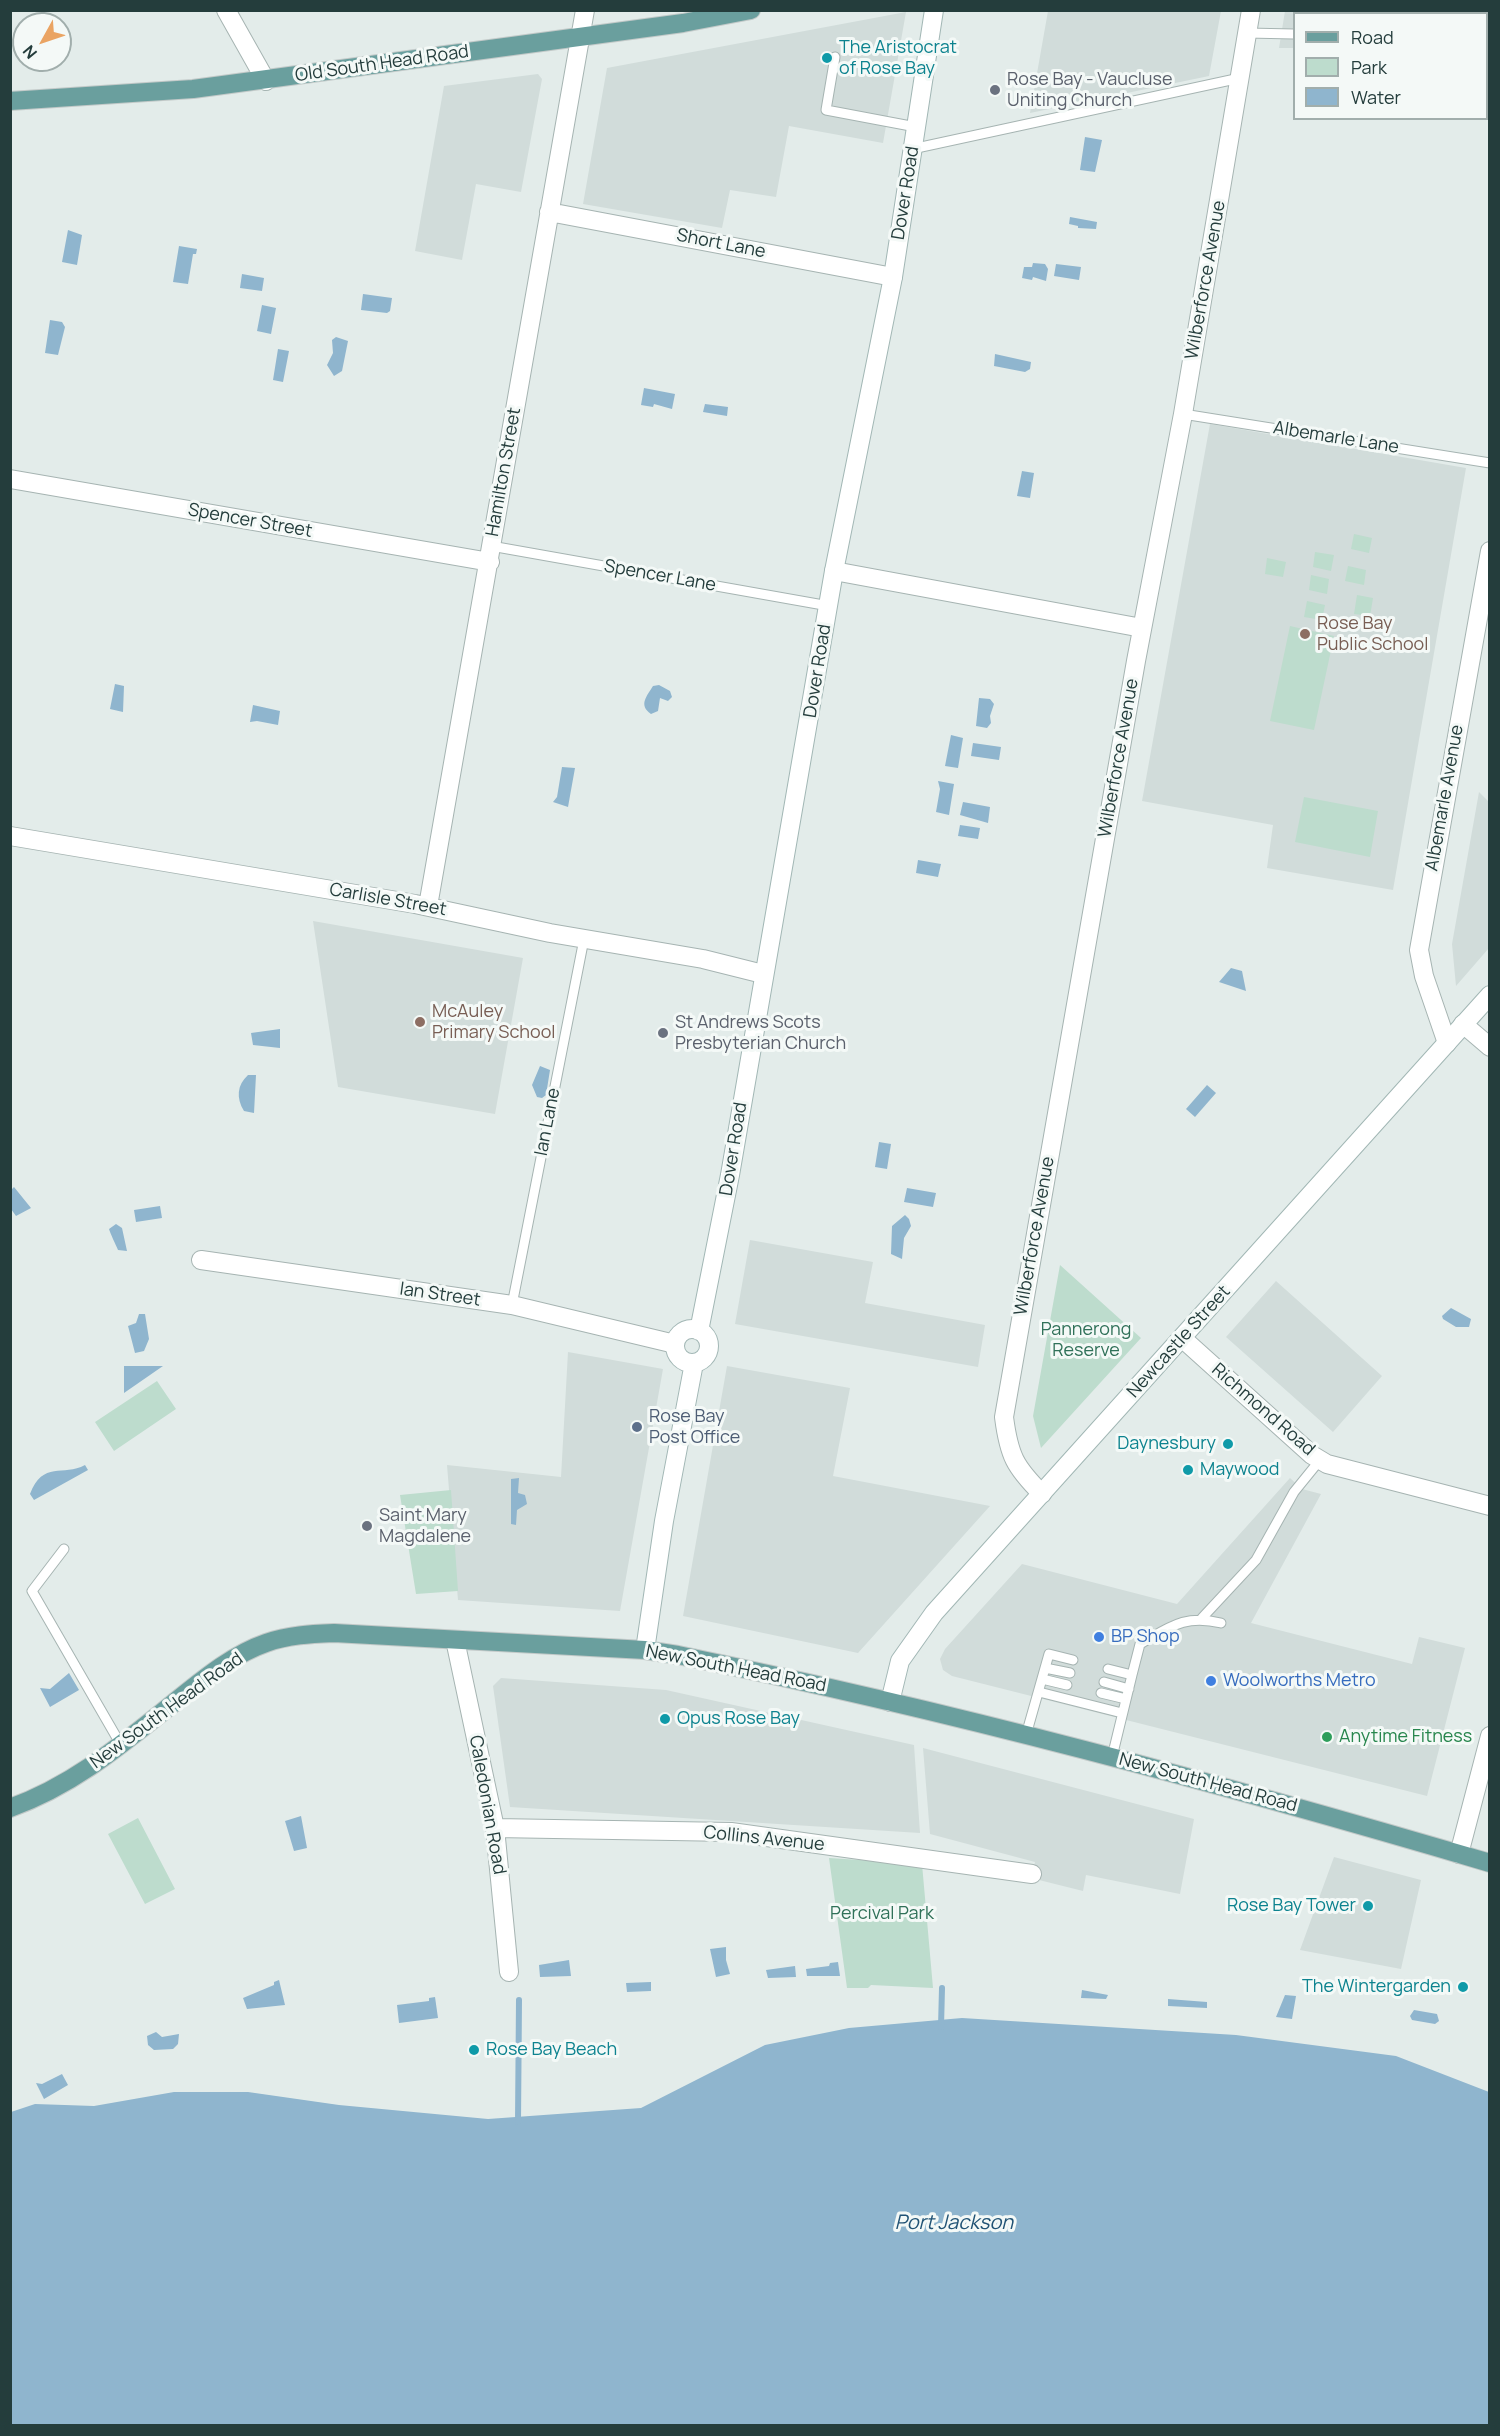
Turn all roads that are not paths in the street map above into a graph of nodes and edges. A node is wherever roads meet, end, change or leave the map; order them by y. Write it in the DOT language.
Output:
graph roads {
  1 [pos="226,10"];
  2 [pos="585,10"];
  3 [pos="751,10"];
  4 [pos="934,10"];
  5 [pos="1251,10"];
  6 [pos="1247,33"];
  7 [pos="1293,34"];
  8 [pos="579,38"];
  9 [pos="836,57"];
  10 [pos="1240,78"];
  11 [pos="267,81"];
  12 [pos="10,101"];
  13 [pos="916,127"];
  14 [pos="912,149"];
  15 [pos="549,212"];
  16 [pos="893,277"];
  17 [pos="1183,414"];
  18 [pos="1490,463"];
  19 [pos="10,479"];
  20 [pos="1490,551"];
  21 [pos="490,554"];
  22 [pos="834,571"];
  23 [pos="829,606"];
  24 [pos="1142,628"];
  25 [pos="10,836"];
  26 [pos="428,906"];
  27 [pos="584,939"];
  28 [pos="763,974"];
  29 [pos="1490,995"];
  30 [pos="1463,1024"];
  31 [pos="1447,1043"];
  32 [pos="1490,1047"];
  33 [pos="201,1260"];
  34 [pos="512,1305"];
  35 [pos="699,1331"];
  36 [pos="1182,1338"];
  37 [pos="675,1344"];
  38 [pos="694,1363"];
  39 [pos="1320,1460"];
  40 [pos="1042,1494"];
  41 [pos="1490,1506"];
  42 [pos="64,1549"];
  43 [pos="1202,1618"];
  44 [pos="1221,1623"];
  45 [pos="455,1640"];
  46 [pos="645,1650"];
  47 [pos="1073,1660"];
  48 [pos="1045,1668"];
  49 [pos="1108,1669"];
  50 [pos="1070,1673"];
  51 [pos="1132,1675"];
  52 [pos="1042,1679"];
  53 [pos="1104,1682"];
  54 [pos="1067,1684"];
  55 [pos="1129,1689"];
  56 [pos="1039,1692"];
  57 [pos="1101,1693"];
  58 [pos="1126,1699"];
  59 [pos="890,1702"];
  60 [pos="1122,1713"];
  61 [pos="1026,1735"];
  62 [pos="1490,1736"];
  63 [pos="122,1745"];
  64 [pos="1112,1757"];
  65 [pos="10,1808"];
  66 [pos="495,1828"];
  67 [pos="1459,1854"];
  68 [pos="1490,1863"];
  69 [pos="1032,1874"];
  70 [pos="509,1972"];
  1 -- 11 [label="street"];
  2 -- 8 [label="street, Hamilton Street"];
  3 -- 8 [label="main road, Old South Head Road"];
  4 -- 13 [label="street, Dover Road"];
  5 -- 6 [label="street, Wilberforce Avenue"];
  6 -- 7 [label="lane"];
  6 -- 10 [label="street, Wilberforce Avenue"];
  8 -- 11 [label="main road, Old South Head Road"];
  8 -- 15 [label="street, Hamilton Street"];
  9 -- 13 [label="lane"];
  10 -- 14 [label="lane"];
  10 -- 17 [label="street, Wilberforce Avenue"];
  11 -- 12 [label="main road, Old South Head Road"];
  13 -- 14 [label="street, Dover Road"];
  14 -- 16 [label="street, Dover Road"];
  15 -- 16 [label="street, Short Lane"];
  15 -- 21 [label="street, Hamilton Street"];
  16 -- 22 [label="street, Dover Road"];
  17 -- 18 [label="lane, Albemarle Lane"];
  17 -- 24 [label="street, Wilberforce Avenue"];
  19 -- 21 [label="street, Spencer Street"];
  20 -- 31 [label="street, Albemarle Avenue"];
  21 -- 23 [label="lane, Spencer Lane"];
  21 -- 26 [label="street, Hamilton Street"];
  22 -- 23 [label="street, Dover Road"];
  22 -- 24 [label="street"];
  23 -- 28 [label="street, Dover Road"];
  24 -- 40 [label="street, Wilberforce Avenue"];
  25 -- 26 [label="street, Carlisle Street"];
  26 -- 27 [label="street, Carlisle Street"];
  27 -- 28 [label="street, Carlisle Street"];
  27 -- 34 [label="lane, Ian Lane"];
  28 -- 35 [label="street, Dover Road"];
  29 -- 30 [label="street, Newcastle Street"];
  30 -- 31 [label="street, Newcastle Street"];
  30 -- 32 [label="street"];
  31 -- 36 [label="street, Newcastle Street"];
  33 -- 34 [label="street, Ian Street"];
  34 -- 37 [label="street, Ian Street"];
  35 -- 37 [label="street"];
  35 -- 38 [label="street"];
  36 -- 39 [label="street, Richmond Road"];
  36 -- 40 [label="street, Newcastle Street"];
  37 -- 38 [label="street"];
  38 -- 46 [label="street"];
  39 -- 41 [label="street, Richmond Road"];
  39 -- 43 [label="lane"];
  40 -- 59 [label="street, Newcastle Street"];
  42 -- 63 [label="lane"];
  43 -- 44 [label="lane"];
  43 -- 51 [label="lane"];
  45 -- 46 [label="main road, New South Head Road"];
  45 -- 63 [label="main road, New South Head Road"];
  45 -- 66 [label="street, Caledonian Road"];
  46 -- 59 [label="main road, New South Head Road"];
  47 -- 48 [label="lane"];
  48 -- 50 [label="lane"];
  48 -- 52 [label="lane"];
  49 -- 51 [label="lane"];
  51 -- 55 [label="lane"];
  52 -- 54 [label="lane"];
  52 -- 56 [label="lane"];
  53 -- 55 [label="lane"];
  55 -- 58 [label="lane"];
  56 -- 60 [label="lane"];
  56 -- 61 [label="lane"];
  57 -- 58 [label="lane"];
  58 -- 60 [label="lane"];
  59 -- 61 [label="main road, New South Head Road"];
  60 -- 64 [label="lane"];
  61 -- 64 [label="main road, New South Head Road"];
  62 -- 67 [label="street"];
  63 -- 65 [label="main road, New South Head Road"];
  64 -- 67 [label="main road, New South Head Road"];
  66 -- 69 [label="street, Collins Avenue"];
  66 -- 70 [label="street, Caledonian Road"];
  67 -- 68 [label="main road, New South Head Road"];
}
